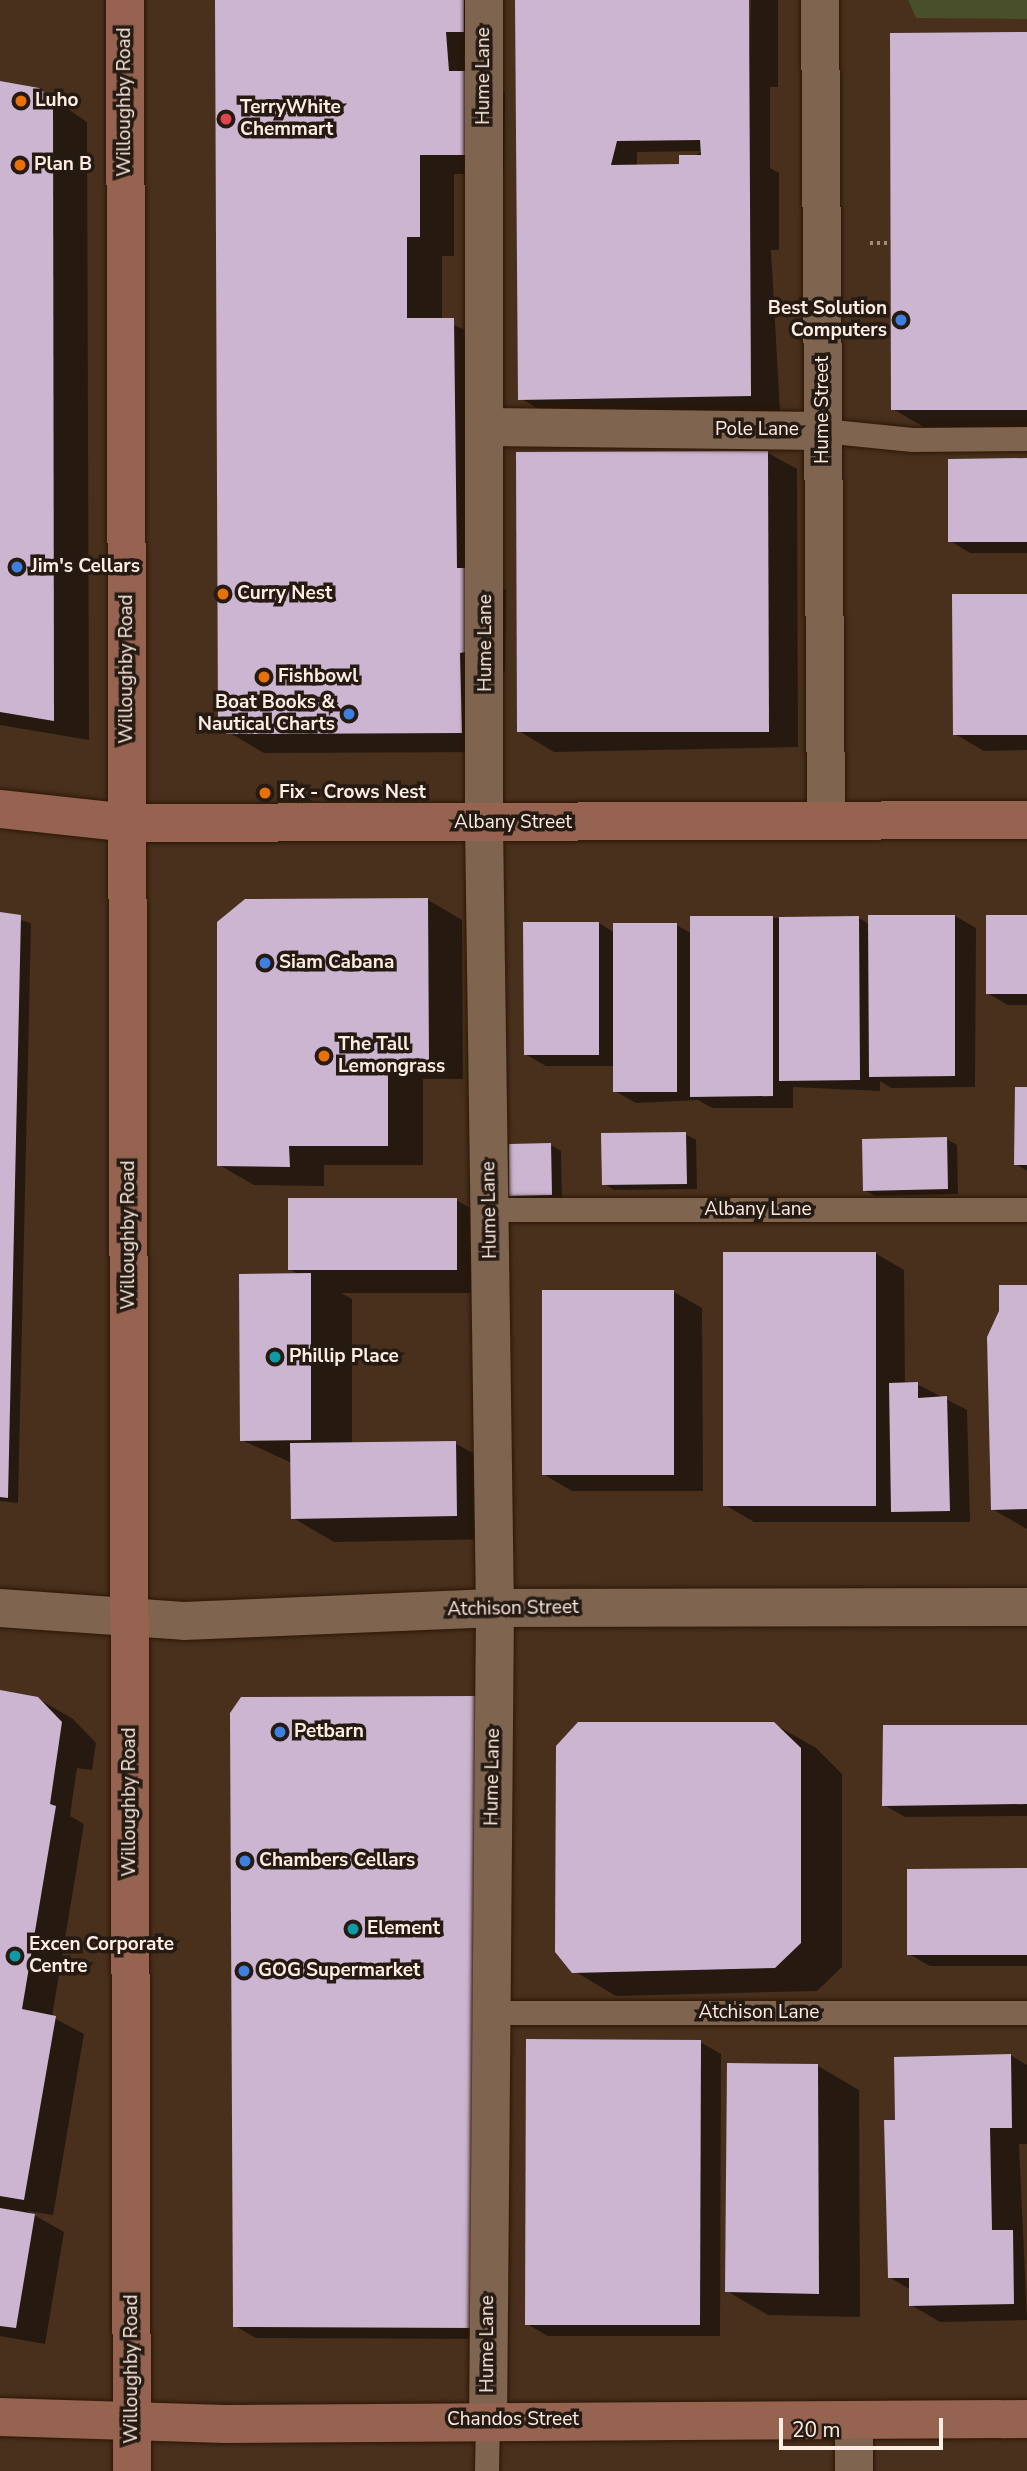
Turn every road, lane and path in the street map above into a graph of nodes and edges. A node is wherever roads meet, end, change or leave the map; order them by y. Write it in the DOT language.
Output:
graph roads {
  1 [pos="125,0"];
  2 [pos="484,0"];
  3 [pos="820,0"];
  4 [pos="487,427"];
  5 [pos="823,431"];
  6 [pos="1027,439"];
  7 [pos="0,809"];
  8 [pos="826,820"];
  9 [pos="1027,820"];
  10 [pos="128,823"];
  11 [pos="484,823"];
  12 [pos="490,1210"];
  13 [pos="1027,1210"];
  14 [pos="1027,1607"];
  15 [pos="0,1608"];
  16 [pos="495,1608"];
  17 [pos="130,1620"];
  18 [pos="490,2013"];
  19 [pos="1027,2013"];
  20 [pos="0,2417"];
  21 [pos="1027,2418"];
  22 [pos="488,2419"];
  23 [pos="854,2421"];
  24 [pos="131,2423"];
  25 [pos="132,2471"];
  26 [pos="487,2471"];
  27 [pos="854,2471"];
  1 -- 10 [label="street, Willoughby Road"];
  2 -- 4 [label="street, Hume Lane"];
  3 -- 5 [label="street, Hume Street"];
  4 -- 5 [label="street, Pole Lane"];
  4 -- 11 [label="street, Hume Lane"];
  5 -- 6 [label="lane, Pole Lane"];
  5 -- 8 [label="street, Hume Street"];
  7 -- 10 [label="street, Albany Street"];
  8 -- 9 [label="street, Albany Street"];
  8 -- 11 [label="street, Albany Street"];
  10 -- 11 [label="street, Albany Street"];
  10 -- 17 [label="street, Willoughby Road"];
  11 -- 12 [label="street, Hume Lane"];
  12 -- 13 [label="lane, Albany Lane"];
  12 -- 16 [label="street, Hume Lane"];
  14 -- 16 [label="street, Atchison Street"];
  15 -- 17 [label="street, Atchison Street"];
  16 -- 17 [label="street, Atchison Street"];
  16 -- 18 [label="street, Hume Lane"];
  17 -- 24 [label="street, Willoughby Road"];
  18 -- 19 [label="lane, Atchison Lane"];
  18 -- 22 [label="street, Hume Lane"];
  20 -- 24 [label="street, Chandos Street"];
  21 -- 23 [label="street, Chandos Street"];
  22 -- 23 [label="street, Chandos Street"];
  22 -- 24 [label="street, Chandos Street"];
  22 -- 26 [label="lane"];
  23 -- 27 [label="street"];
  24 -- 25 [label="street, Willoughby Road"];
}
